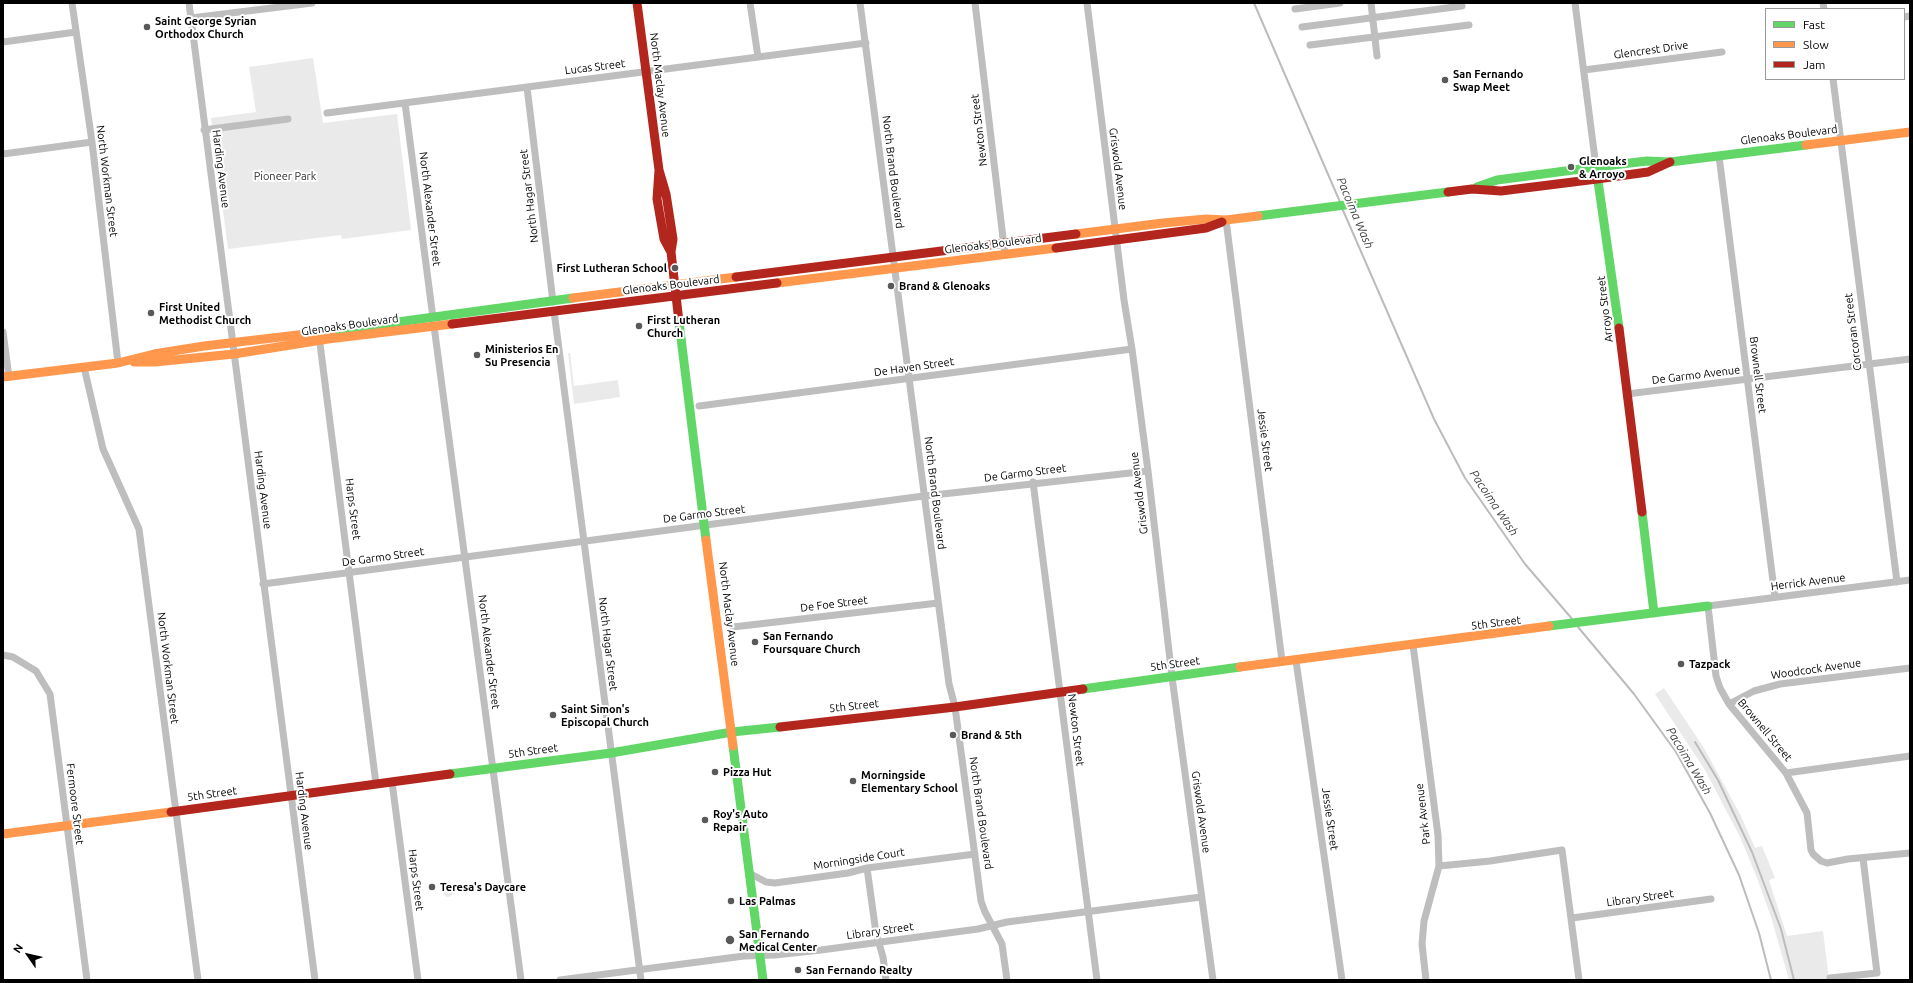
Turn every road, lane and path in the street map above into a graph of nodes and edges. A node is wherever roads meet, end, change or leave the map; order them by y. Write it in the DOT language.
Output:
graph roads {
  1 [pos="72,3"];
  2 [pos="189,3"];
  3 [pos="312,3"];
  4 [pos="637,3"];
  5 [pos="750,3"];
  6 [pos="860,3"];
  7 [pos="975,3"];
  8 [pos="1087,3"];
  9 [pos="1340,3"];
  10 [pos="1371,3"];
  11 [pos="1575,3"];
  12 [pos="1462,6"];
  13 [pos="1295,9"];
  14 [pos="191,18"];
  15 [pos="1373,18"];
  16 [pos="1469,25"];
  17 [pos="1302,27"];
  18 [pos="76,32"];
  19 [pos="1375,37"];
  20 [pos="3,42"];
  21 [pos="866,43"];
  22 [pos="1310,45"];
  23 [pos="1722,52"];
  24 [pos="1378,56"];
  25 [pos="758,57"];
  26 [pos="1584,70"];
  27 [pos="646,72"];
  28 [pos="1833,80"];
  29 [pos="527,87"];
  30 [pos="405,103"];
  31 [pos="327,113"];
  32 [pos="288,119"];
  33 [pos="204,130"];
  34 [pos="1910,132"];
  35 [pos="1840,141"];
  36 [pos="92,142"];
  37 [pos="3,154"];
  38 [pos="1719,156"];
  39 [pos="1670,162"];
  40 [pos="1596,167"];
  41 [pos="1598,179"];
  42 [pos="1472,189"];
  43 [pos="1226,220"];
  44 [pos="1114,229"];
  45 [pos="1116,241"];
  46 [pos="1004,243"];
  47 [pos="1005,255"];
  48 [pos="893,257"];
  49 [pos="895,269"];
  50 [pos="675,285"];
  51 [pos="676,297"];
  52 [pos="554,307"];
  53 [pos="433,322"];
  54 [pos="3,332"];
  55 [pos="319,337"];
  56 [pos="232,342"];
  57 [pos="1132,349"];
  58 [pos="234,354"];
  59 [pos="1910,360"];
  60 [pos="118,362"];
  61 [pos="1868,365"];
  62 [pos="84,367"];
  63 [pos="6,377"];
  64 [pos="909,379"];
  65 [pos="1748,380"];
  66 [pos="1627,394"];
  67 [pos="699,406"];
  68 [pos="1148,470"];
  69 [pos="1033,482"];
  70 [pos="924,496"];
  71 [pos="705,525"];
  72 [pos="584,541"];
  73 [pos="466,556"];
  74 [pos="350,573"];
  75 [pos="1910,580"];
  76 [pos="1897,582"];
  77 [pos="263,584"];
  78 [pos="1775,597"];
  79 [pos="938,603"];
  80 [pos="1708,606"];
  81 [pos="1654,613"];
  82 [pos="733,627"];
  83 [pos="1413,645"];
  84 [pos="3,655"];
  85 [pos="1282,661"];
  86 [pos="1296,661"];
  87 [pos="1910,668"];
  88 [pos="1172,677"];
  89 [pos="1061,693"];
  90 [pos="1729,704"];
  91 [pos="955,707"];
  92 [pos="732,732"];
  93 [pos="611,753"];
  94 [pos="1910,756"];
  95 [pos="494,769"];
  96 [pos="1786,773"];
  97 [pos="392,782"];
  98 [pos="376,784"];
  99 [pos="291,796"];
  100 [pos="176,811"];
  101 [pos="66,826"];
  102 [pos="3,834"];
  103 [pos="1910,853"];
  104 [pos="975,854"];
  105 [pos="1863,858"];
  106 [pos="1439,866"];
  107 [pos="867,868"];
  108 [pos="749,873"];
  109 [pos="1201,897"];
  110 [pos="1711,900"];
  111 [pos="1088,912"];
  112 [pos="1572,918"];
  113 [pos="992,925"];
  114 [pos="878,942"];
  115 [pos="760,956"];
  116 [pos="640,970"];
  117 [pos="1830,978"];
  118 [pos="87,980"];
  119 [pos="198,980"];
  120 [pos="315,980"];
  121 [pos="418,980"];
  122 [pos="521,980"];
  123 [pos="560,980"];
  124 [pos="641,980"];
  125 [pos="763,980"];
  126 [pos="886,980"];
  127 [pos="1007,980"];
  128 [pos="1097,980"];
  129 [pos="1212,980"];
  130 [pos="1342,980"];
  131 [pos="1426,980"];
  132 [pos="1579,980"];
  1 -- 18 [label="street, North Workman Street"];
  2 -- 14 [label="street, Harding Avenue"];
  3 -- 14 [label="street"];
  4 -- 27 [label="main road, North Maclay Avenue"];
  5 -- 25 [label="street"];
  6 -- 21 [label="street, North Brand Boulevard"];
  7 -- 46 [label="street, Newton Street"];
  8 -- 44 [label="street, Griswold Avenue"];
  9 -- 13 [label="street"];
  10 -- 15 [label="street"];
  11 -- 26 [label="street, Arroyo Street"];
  12 -- 15 [label="street"];
  14 -- 33 [label="street, Harding Avenue"];
  15 -- 17 [label="street"];
  15 -- 19 [label="street"];
  16 -- 19 [label="street"];
  18 -- 20 [label="street"];
  18 -- 36 [label="street, North Workman Street"];
  19 -- 22 [label="street"];
  19 -- 24 [label="street"];
  21 -- 25 [label="street, Lucas Street"];
  21 -- 48 [label="street, North Brand Boulevard"];
  23 -- 26 [label="street, Glencrest Drive"];
  25 -- 27 [label="street, Lucas Street"];
  26 -- 40 [label="street, Arroyo Street"];
  27 -- 29 [label="street, Lucas Street"];
  27 -- 50 [label="main road, North Maclay Avenue"];
  28 -- 35 [label="street, Corcoran Street"];
  29 -- 30 [label="street, Lucas Street"];
  29 -- 52 [label="street, North Hagar Street"];
  30 -- 31 [label="street, Lucas Street"];
  30 -- 53 [label="street, North Alexander Street"];
  32 -- 33 [label="street"];
  33 -- 56 [label="street, Harding Avenue"];
  34 -- 35 [label="main road, Glenoaks Boulevard"];
  35 -- 38 [label="main road, Glenoaks Boulevard"];
  35 -- 61 [label="street, Corcoran Street"];
  36 -- 37 [label="street"];
  36 -- 60 [label="street, North Workman Street"];
  38 -- 39 [label="main road, Glenoaks Boulevard"];
  38 -- 65 [label="street, Brownell Street"];
  39 -- 40 [label="main road, Glenoaks Boulevard"];
  39 -- 41 [label="main road, Glenoaks Boulevard"];
  40 -- 41 [label="main road, Arroyo Street"];
  40 -- 42 [label="main road, Glenoaks Boulevard"];
  41 -- 42 [label="main road, Glenoaks Boulevard"];
  41 -- 66 [label="main road, Arroyo Street"];
  42 -- 43 [label="main road, Glenoaks Boulevard"];
  43 -- 44 [label="main road, Glenoaks Boulevard"];
  43 -- 45 [label="main road, Glenoaks Boulevard"];
  43 -- 85 [label="street, Jessie Street"];
  44 -- 45 [label="street, Griswold Avenue"];
  44 -- 46 [label="main road, Glenoaks Boulevard"];
  45 -- 47 [label="main road, Glenoaks Boulevard"];
  45 -- 57 [label="street, Griswold Avenue"];
  46 -- 47 [label="street, Newton Street"];
  46 -- 48 [label="main road, Glenoaks Boulevard"];
  47 -- 49 [label="main road, Glenoaks Boulevard"];
  48 -- 49 [label="street, North Brand Boulevard"];
  48 -- 50 [label="main road, Glenoaks Boulevard"];
  49 -- 51 [label="main road, Glenoaks Boulevard"];
  49 -- 64 [label="street, North Brand Boulevard"];
  50 -- 51 [label="main road, North Maclay Avenue"];
  50 -- 52 [label="main road, Glenoaks Boulevard"];
  51 -- 52 [label="main road, Glenoaks Boulevard"];
  51 -- 71 [label="main road, North Maclay Avenue"];
  52 -- 53 [label="main road, Glenoaks Boulevard"];
  52 -- 72 [label="street, North Hagar Street"];
  53 -- 55 [label="main road, Glenoaks Boulevard"];
  53 -- 73 [label="street, North Alexander Street"];
  54 -- 63 [label="street"];
  55 -- 56 [label="main road, Glenoaks Boulevard"];
  55 -- 58 [label="main road, Glenoaks Boulevard"];
  55 -- 74 [label="street, Harps Street"];
  56 -- 58 [label="street, Harding Avenue"];
  56 -- 60 [label="main road, Glenoaks Boulevard"];
  57 -- 64 [label="street, De Haven Street"];
  57 -- 68 [label="street, Griswold Avenue"];
  58 -- 60 [label="main road, Glenoaks Boulevard"];
  58 -- 77 [label="street, Harding Avenue"];
  59 -- 61 [label="street, De Garmo Avenue"];
  60 -- 62 [label="main road, Glenoaks Boulevard"];
  61 -- 65 [label="street, De Garmo Avenue"];
  61 -- 76 [label="street, Corcoran Street"];
  62 -- 63 [label="main road, Glenoaks Boulevard"];
  62 -- 100 [label="street, North Workman Street"];
  64 -- 67 [label="street, De Haven Street"];
  64 -- 70 [label="street, North Brand Boulevard"];
  65 -- 66 [label="street, De Garmo Avenue"];
  65 -- 78 [label="street, Brownell Street"];
  66 -- 81 [label="main road, Arroyo Street"];
  68 -- 69 [label="street, De Garmo Street"];
  68 -- 88 [label="street, Griswold Avenue"];
  69 -- 70 [label="street, De Garmo Street"];
  69 -- 89 [label="street, Newton Street"];
  70 -- 71 [label="street, De Garmo Street"];
  70 -- 79 [label="street, North Brand Boulevard"];
  71 -- 72 [label="street, De Garmo Street"];
  71 -- 92 [label="main road, North Maclay Avenue"];
  72 -- 73 [label="street, De Garmo Street"];
  72 -- 93 [label="street, North Hagar Street"];
  73 -- 74 [label="street, De Garmo Street"];
  73 -- 95 [label="street, North Alexander Street"];
  74 -- 77 [label="street, De Garmo Street"];
  74 -- 98 [label="street, Harps Street"];
  75 -- 76 [label="street, Herrick Avenue"];
  76 -- 78 [label="street, Herrick Avenue"];
  77 -- 99 [label="street, Harding Avenue"];
  78 -- 80 [label="street, Herrick Avenue"];
  79 -- 82 [label="street, De Foe Street"];
  79 -- 91 [label="street, North Brand Boulevard"];
  80 -- 81 [label="main road, 5th Street"];
  80 -- 90 [label="street, Brownell Street"];
  81 -- 83 [label="main road, 5th Street"];
  83 -- 86 [label="main road, 5th Street"];
  83 -- 106 [label="street, Park Avenue"];
  84 -- 101 [label="street, Fermoore Street"];
  85 -- 86 [label="main road, 5th Street"];
  85 -- 88 [label="main road, 5th Street"];
  86 -- 130 [label="street, Jessie Street"];
  87 -- 90 [label="street, Woodcock Avenue"];
  88 -- 89 [label="main road, 5th Street"];
  88 -- 109 [label="street, Griswold Avenue"];
  89 -- 91 [label="main road, 5th Street"];
  89 -- 111 [label="street, Newton Street"];
  90 -- 96 [label="street, Brownell Street"];
  91 -- 92 [label="main road, 5th Street"];
  91 -- 104 [label="street, North Brand Boulevard"];
  92 -- 93 [label="main road, 5th Street"];
  92 -- 108 [label="main road, North Maclay Avenue"];
  93 -- 95 [label="main road, 5th Street"];
  93 -- 116 [label="street, North Hagar Street"];
  94 -- 96 [label="street"];
  95 -- 97 [label="main road, 5th Street"];
  95 -- 122 [label="street, North Alexander Street"];
  96 -- 105 [label="street, Brownell Street"];
  97 -- 98 [label="main road, 5th Street"];
  97 -- 121 [label="street, Harps Street"];
  98 -- 99 [label="main road, 5th Street"];
  99 -- 100 [label="main road, 5th Street"];
  99 -- 120 [label="street, Harding Avenue"];
  100 -- 101 [label="main road, 5th Street"];
  100 -- 119 [label="street, North Workman Street"];
  101 -- 102 [label="main road, 5th Street"];
  101 -- 118 [label="street, Fermoore Street"];
  103 -- 105 [label="street"];
  104 -- 107 [label="street, Morningside Court"];
  104 -- 113 [label="street, North Brand Boulevard"];
  105 -- 117 [label="street"];
  106 -- 112 [label="street"];
  106 -- 131 [label="street, Park Avenue"];
  107 -- 108 [label="street, Morningside Court"];
  107 -- 114 [label="street"];
  108 -- 115 [label="main road, North Maclay Avenue"];
  109 -- 111 [label="street, Library Street"];
  109 -- 129 [label="street, Griswold Avenue"];
  110 -- 112 [label="street, Library Street"];
  111 -- 113 [label="street, Library Street"];
  111 -- 128 [label="street, Newton Street"];
  112 -- 132 [label="street"];
  113 -- 114 [label="street, Library Street"];
  113 -- 127 [label="street, North Brand Boulevard"];
  114 -- 115 [label="street, Library Street"];
  114 -- 126 [label="street"];
  115 -- 116 [label="street, Library Street"];
  115 -- 125 [label="main road, North Maclay Avenue"];
  116 -- 123 [label="street, Library Street"];
  116 -- 124 [label="street, North Hagar Street"];
}
